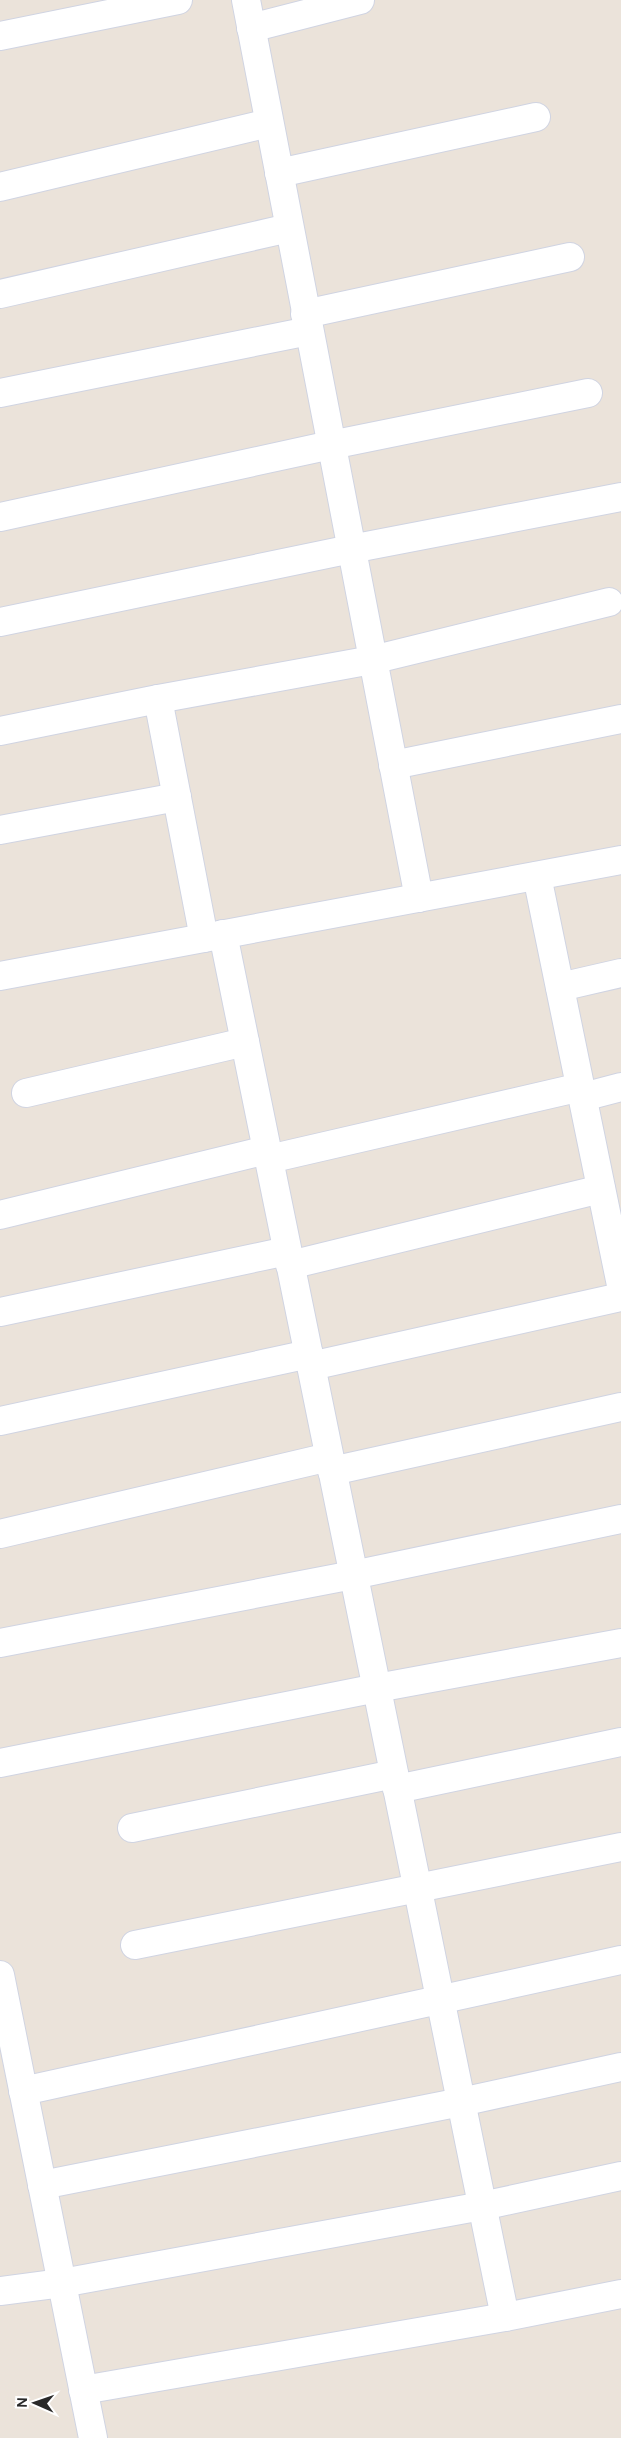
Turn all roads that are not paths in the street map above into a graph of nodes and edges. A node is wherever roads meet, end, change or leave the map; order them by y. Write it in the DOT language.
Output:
graph roads {
  1 [pos="178,0"];
  2 [pos="246,0"];
  3 [pos="360,0"];
  4 [pos="251,28"];
  5 [pos="0,36"];
  6 [pos="536,117"];
  7 [pos="270,123"];
  8 [pos="279,173"];
  9 [pos="0,186"];
  10 [pos="289,228"];
  11 [pos="570,256"];
  12 [pos="0,294"];
  13 [pos="307,322"];
  14 [pos="588,393"];
  15 [pos="0,394"];
  16 [pos="331,444"];
  17 [pos="621,497"];
  18 [pos="0,517"];
  19 [pos="351,549"];
  20 [pos="609,602"];
  21 [pos="0,622"];
  22 [pos="372,660"];
  23 [pos="158,699"];
  24 [pos="621,719"];
  25 [pos="0,731"];
  26 [pos="392,765"];
  27 [pos="177,797"];
  28 [pos="0,830"];
  29 [pos="621,860"];
  30 [pos="537,876"];
  31 [pos="418,898"];
  32 [pos="213,936"];
  33 [pos="621,973"];
  34 [pos="0,976"];
  35 [pos="560,987"];
  36 [pos="245,1042"];
  37 [pos="621,1087"];
  38 [pos="582,1092"];
  39 [pos="26,1093"];
  40 [pos="268,1154"];
  41 [pos="609,1195"];
  42 [pos="0,1215"];
  43 [pos="289,1258"];
  44 [pos="621,1285"];
  45 [pos="621,1298"];
  46 [pos="0,1312"];
  47 [pos="310,1360"];
  48 [pos="621,1407"];
  49 [pos="0,1421"];
  50 [pos="331,1464"];
  51 [pos="621,1518"];
  52 [pos="0,1534"];
  53 [pos="353,1575"];
  54 [pos="0,1643"];
  55 [pos="621,1643"];
  56 [pos="376,1688"];
  57 [pos="621,1742"];
  58 [pos="0,1763"];
  59 [pos="396,1781"];
  60 [pos="132,1828"];
  61 [pos="621,1847"];
  62 [pos="418,1889"];
  63 [pos="136,1945"];
  64 [pos="621,1960"];
  65 [pos="0,1975"];
  66 [pos="440,1998"];
  67 [pos="621,2067"];
  68 [pos="23,2091"];
  69 [pos="461,2102"];
  70 [pos="621,2176"];
  71 [pos="42,2186"];
  72 [pos="482,2206"];
  73 [pos="62,2283"];
  74 [pos="0,2291"];
  75 [pos="621,2294"];
  76 [pos="505,2317"];
  77 [pos="83,2390"];
  78 [pos="93,2438"];
  1 -- 5 [label="street"];
  2 -- 4 [label="street"];
  3 -- 4 [label="street"];
  4 -- 7 [label="street"];
  6 -- 8 [label="street"];
  7 -- 8 [label="street"];
  7 -- 9 [label="street"];
  8 -- 10 [label="street"];
  10 -- 12 [label="street"];
  10 -- 13 [label="street"];
  11 -- 13 [label="street"];
  13 -- 15 [label="street"];
  13 -- 16 [label="street"];
  14 -- 16 [label="street"];
  16 -- 18 [label="street"];
  16 -- 19 [label="street"];
  17 -- 19 [label="street"];
  19 -- 21 [label="street"];
  19 -- 22 [label="street"];
  20 -- 22 [label="street"];
  22 -- 23 [label="street"];
  22 -- 26 [label="street"];
  23 -- 25 [label="street"];
  23 -- 27 [label="street"];
  24 -- 26 [label="street"];
  26 -- 31 [label="street"];
  27 -- 28 [label="street"];
  27 -- 32 [label="street"];
  29 -- 30 [label="street"];
  30 -- 31 [label="street"];
  30 -- 35 [label="street"];
  31 -- 32 [label="street"];
  32 -- 34 [label="street"];
  32 -- 36 [label="street"];
  33 -- 35 [label="street"];
  35 -- 38 [label="street"];
  36 -- 39 [label="street"];
  36 -- 40 [label="street"];
  37 -- 38 [label="street"];
  38 -- 40 [label="street"];
  38 -- 41 [label="street"];
  40 -- 42 [label="street"];
  40 -- 43 [label="street"];
  41 -- 43 [label="street"];
  41 -- 44 [label="street"];
  43 -- 46 [label="street"];
  43 -- 47 [label="street"];
  45 -- 47 [label="street"];
  47 -- 49 [label="street"];
  47 -- 50 [label="street"];
  48 -- 50 [label="street"];
  50 -- 52 [label="street"];
  50 -- 53 [label="street"];
  51 -- 53 [label="street"];
  53 -- 54 [label="street"];
  53 -- 56 [label="street"];
  55 -- 56 [label="street"];
  56 -- 58 [label="street"];
  56 -- 59 [label="street"];
  57 -- 59 [label="street"];
  59 -- 60 [label="street"];
  59 -- 62 [label="street"];
  61 -- 62 [label="street"];
  62 -- 63 [label="street"];
  62 -- 66 [label="street"];
  64 -- 66 [label="street"];
  65 -- 68 [label="street"];
  66 -- 68 [label="street"];
  66 -- 69 [label="street"];
  67 -- 69 [label="street"];
  68 -- 71 [label="street"];
  69 -- 71 [label="street"];
  69 -- 72 [label="street"];
  70 -- 72 [label="street"];
  71 -- 73 [label="street"];
  72 -- 73 [label="street"];
  72 -- 76 [label="street"];
  73 -- 74 [label="street"];
  73 -- 77 [label="street"];
  75 -- 76 [label="street"];
  76 -- 77 [label="street"];
  77 -- 78 [label="street"];
}
